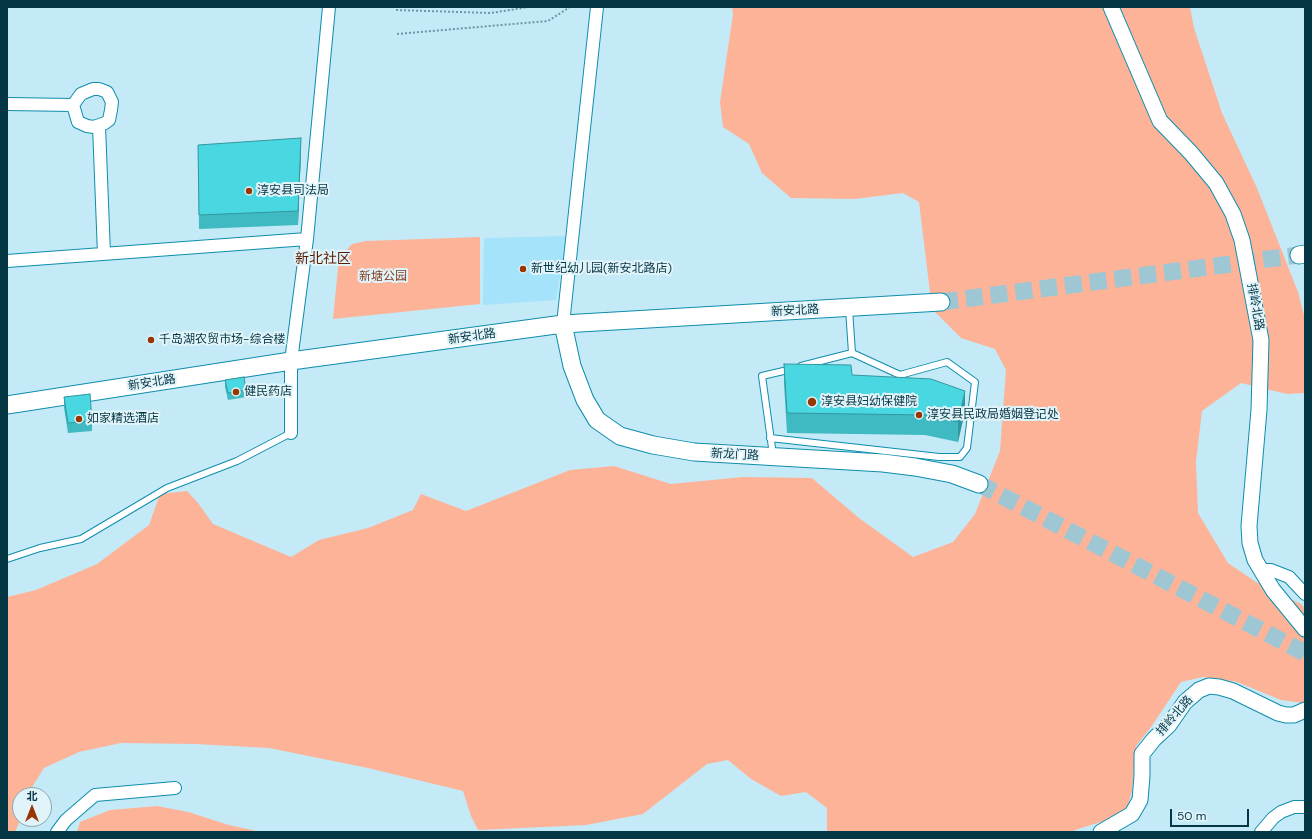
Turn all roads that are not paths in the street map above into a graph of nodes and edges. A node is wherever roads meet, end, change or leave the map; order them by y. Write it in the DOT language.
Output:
graph roads {
  1 [pos="329,7"];
  2 [pos="597,7"];
  3 [pos="1110,7"];
  4 [pos="7,104"];
  5 [pos="73,105"];
  6 [pos="99,126"];
  7 [pos="307,240"];
  8 [pos="104,254"];
  9 [pos="7,261"];
  10 [pos="941,302"];
  11 [pos="848,308"];
  12 [pos="563,324"];
  13 [pos="852,353"];
  14 [pos="291,361"];
  15 [pos="7,405"];
  16 [pos="291,433"];
  17 [pos="770,438"];
  18 [pos="773,457"];
  19 [pos="980,484"];
  20 [pos="7,559"];
  21 [pos="1261,570"];
  22 [pos="1305,594"];
  23 [pos="1305,629"];
  24 [pos="1305,710"];
  25 [pos="175,788"];
  26 [pos="1305,807"];
  27 [pos="57,832"];
  28 [pos="1101,832"];
  29 [pos="1261,832"];
  1 -- 7 [label="street"];
  2 -- 12 [label="street"];
  3 -- 21 [label="street, 排岭北路"];
  4 -- 5 [label="street"];
  5 -- 6 [label="street"];
  5 -- 6 [label="street"];
  6 -- 8 [label="street"];
  7 -- 8 [label="street"];
  7 -- 14 [label="street"];
  8 -- 9 [label="street"];
  10 -- 11 [label="main road, 新安北路"];
  11 -- 12 [label="main road, 新安北路"];
  11 -- 13 [label="lane"];
  12 -- 14 [label="main road, 新安北路"];
  12 -- 18 [label="main road, 新龙门路"];
  13 -- 17 [label="lane"];
  13 -- 17 [label="lane"];
  14 -- 15 [label="main road, 新安北路"];
  14 -- 16 [label="street"];
  16 -- 20 [label="lane"];
  17 -- 18 [label="lane"];
  18 -- 19 [label="main road, 新龙门路"];
  21 -- 22 [label="street"];
  21 -- 23 [label="street, 排岭北路"];
  24 -- 28 [label="street, 排岭北路"];
  25 -- 27 [label="street"];
  26 -- 29 [label="street"];
}
